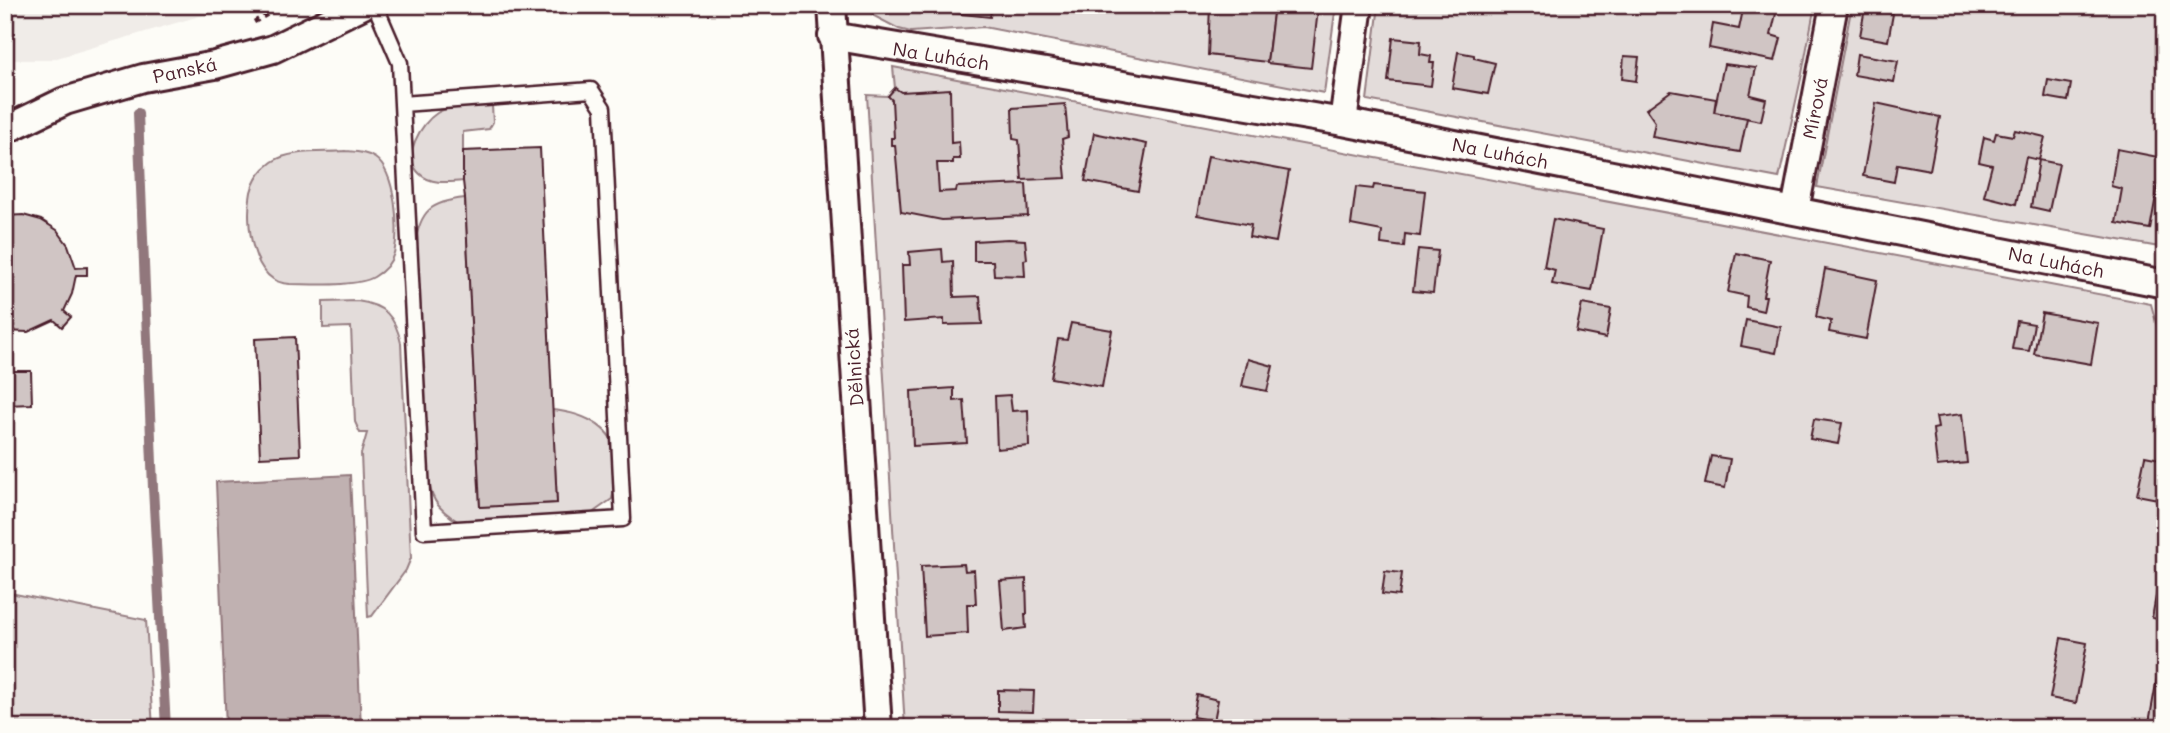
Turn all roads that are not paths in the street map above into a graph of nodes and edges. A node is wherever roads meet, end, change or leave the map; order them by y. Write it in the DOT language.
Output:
graph roads {
  1 [pos="363,5"];
  2 [pos="375,5"];
  3 [pos="832,5"];
  4 [pos="1359,5"];
  5 [pos="1834,5"];
  6 [pos="832,36"];
  7 [pos="402,104"];
  8 [pos="1343,122"];
  9 [pos="5,130"];
  10 [pos="1796,210"];
  11 [pos="2165,284"];
  12 [pos="878,728"];
  1 -- 9 [label="street, Panská"];
  2 -- 7 [label="lane"];
  3 -- 6 [label="street, Dělnická"];
  4 -- 8 [label="street"];
  5 -- 10 [label="street, Mírová"];
  6 -- 8 [label="street, Na Luhách"];
  6 -- 12 [label="street, Dělnická"];
  7 -- 7 [label="lane"];
  8 -- 10 [label="street, Na Luhách"];
  10 -- 11 [label="street, Na Luhách"];
}
